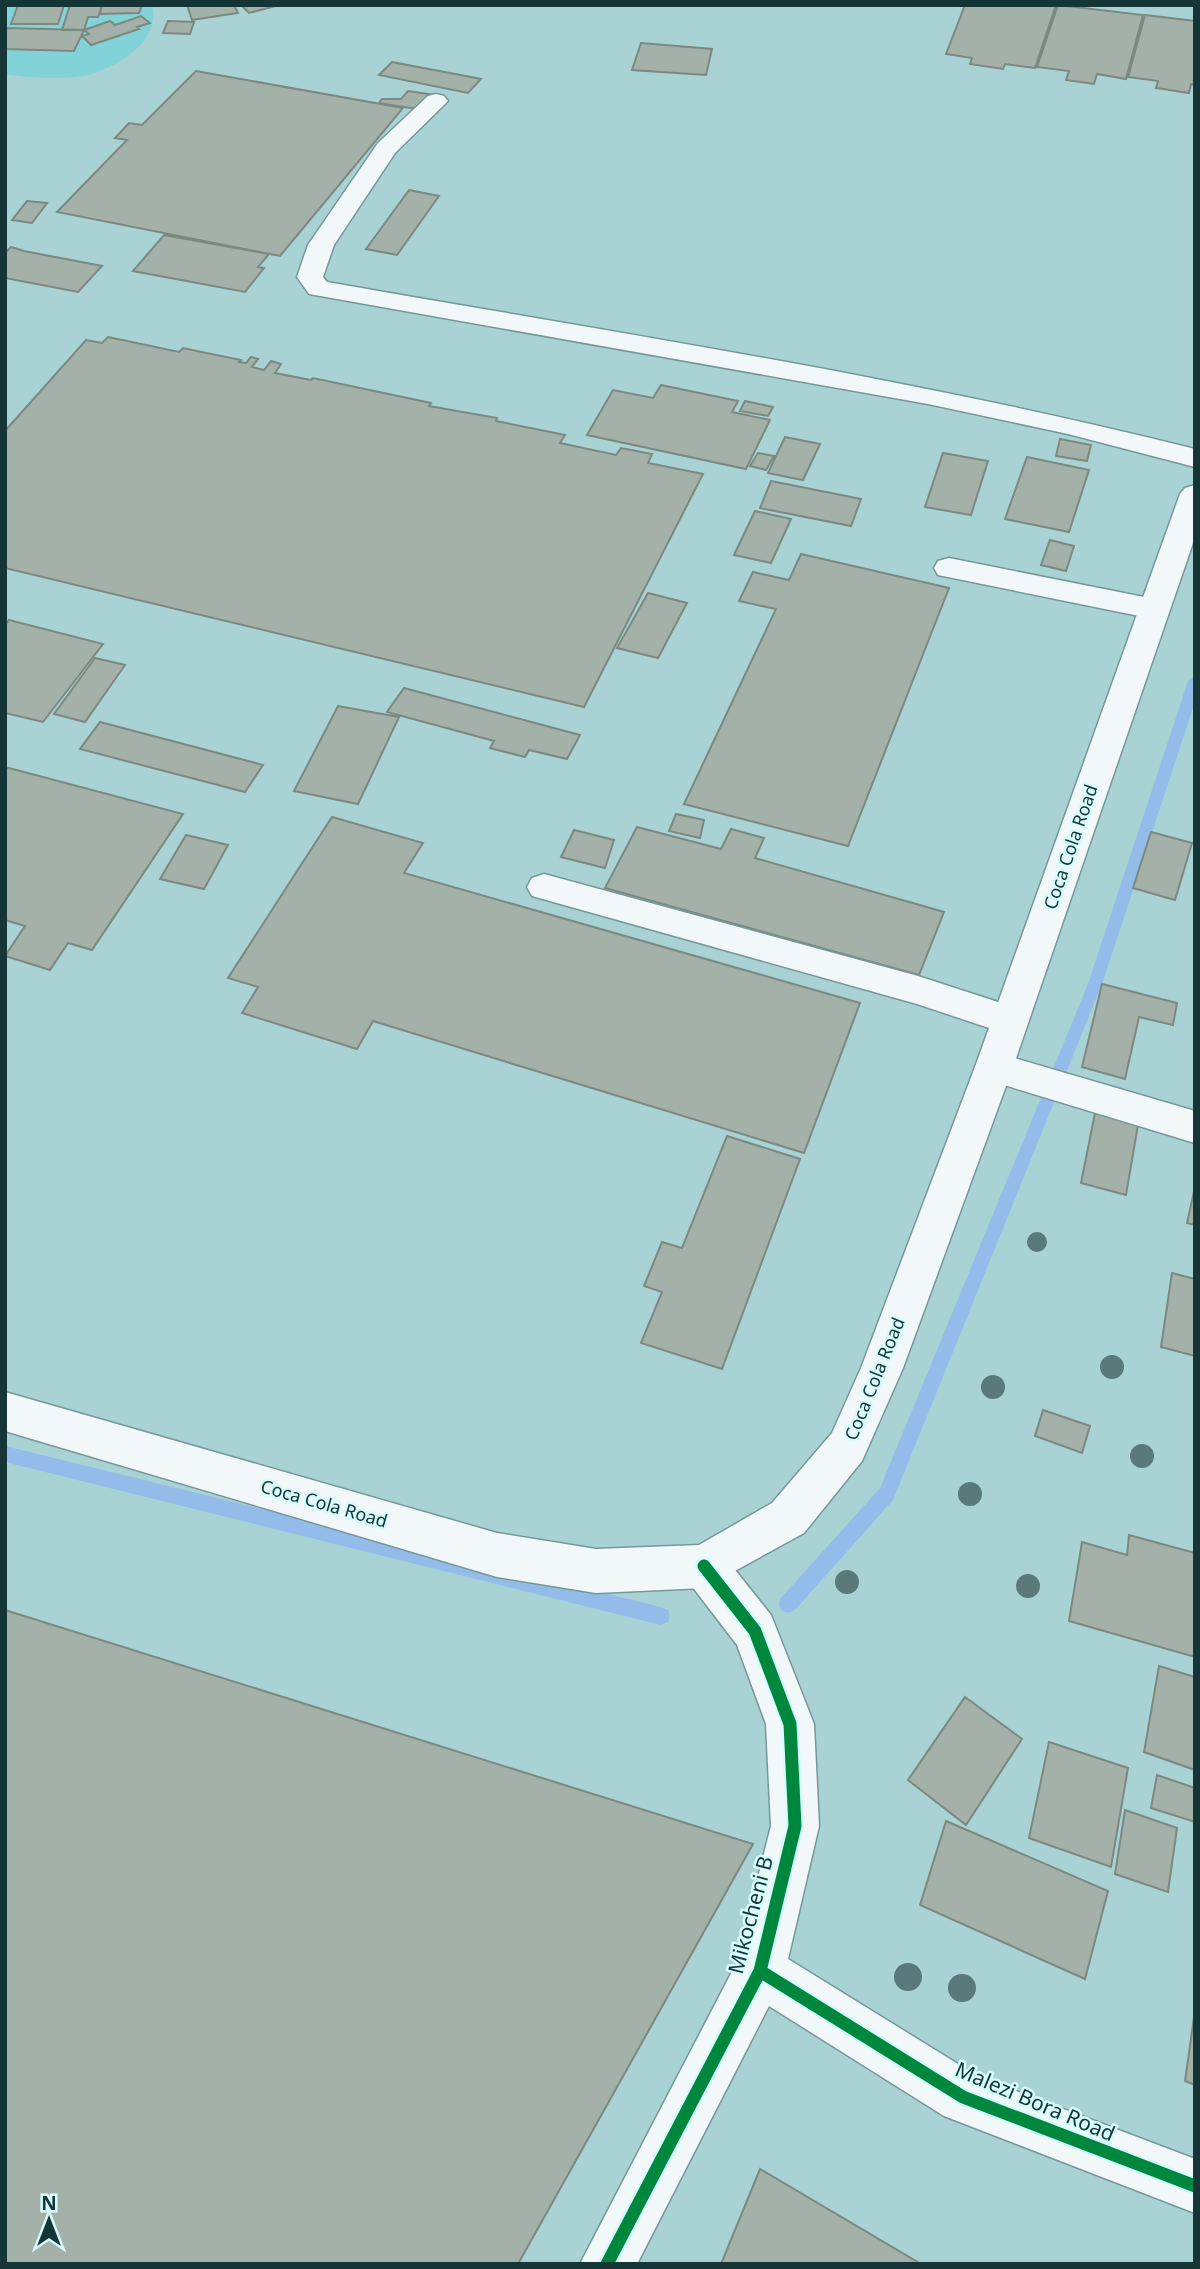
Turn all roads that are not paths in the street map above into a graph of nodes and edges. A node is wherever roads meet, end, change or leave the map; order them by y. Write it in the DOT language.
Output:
graph roads {
  1 [pos="436,101"];
  2 [pos="1195,458"];
  3 [pos="1195,494"];
  4 [pos="948,568"];
  5 [pos="1154,609"];
  6 [pos="544,887"];
  7 [pos="1010,1020"];
  8 [pos="994,1067"];
  9 [pos="1195,1127"];
  10 [pos="5,1411"];
  11 [pos="704,1566"];
  12 [pos="760,1971"];
  13 [pos="1195,2186"];
  14 [pos="607,2264"];
  1 -- 2 [label="main road"];
  3 -- 5 [label="main road, Coca Cola Road"];
  4 -- 5 [label="main road"];
  5 -- 7 [label="main road, Coca Cola Road"];
  6 -- 7 [label="main road"];
  7 -- 8 [label="main road, Coca Cola Road"];
  8 -- 9 [label="main road"];
  8 -- 11 [label="main road, Coca Cola Road"];
  10 -- 11 [label="main road, Coca Cola Road"];
  11 -- 12 [label="main road, Mikocheni B"];
  12 -- 13 [label="main road, Malezi Bora Road"];
  12 -- 14 [label="main road, Mikocheni B"];
}
